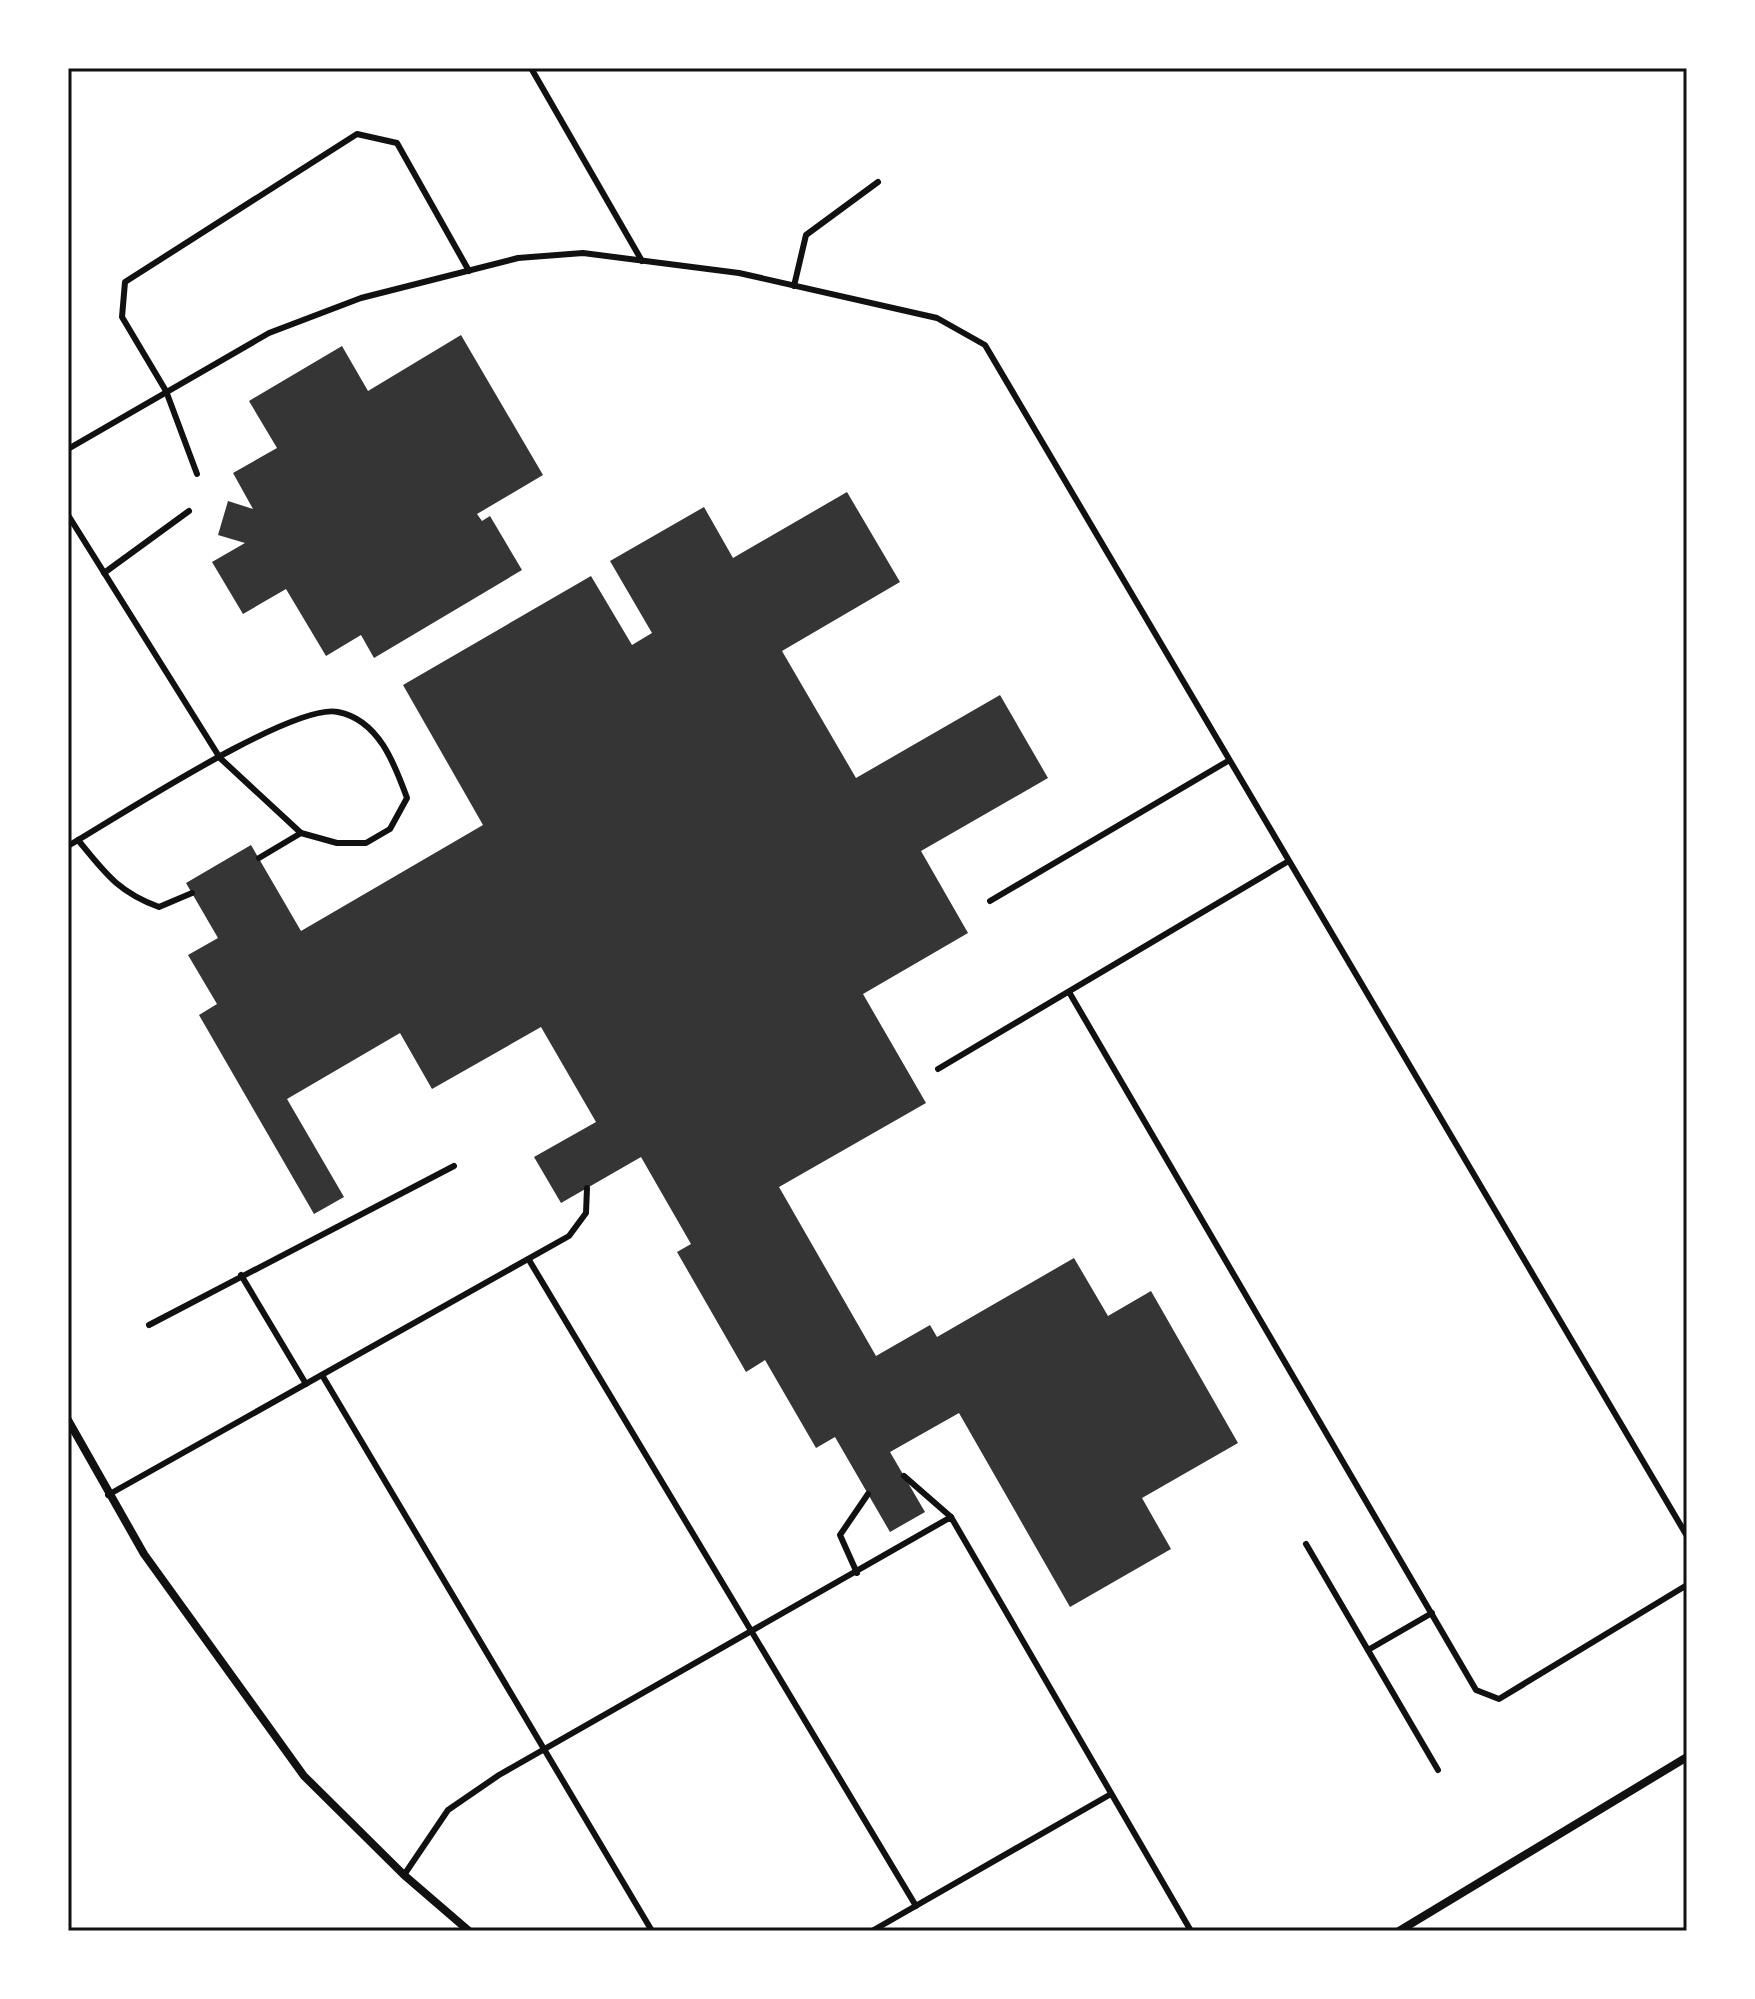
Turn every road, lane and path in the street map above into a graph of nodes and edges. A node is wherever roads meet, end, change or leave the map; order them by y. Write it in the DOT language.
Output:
graph roads {
  1 [pos="531,68"];
  2 [pos="878,182"];
  3 [pos="642,261"];
  4 [pos="469,271"];
  5 [pos="794,286"];
  6 [pos="166,391"];
  7 [pos="68,449"];
  8 [pos="197,474"];
  9 [pos="189,511"];
  10 [pos="68,515"];
  11 [pos="104,573"];
  12 [pos="220,758"];
  13 [pos="1228,761"];
  14 [pos="301,833"];
  15 [pos="78,840"];
  16 [pos="68,846"];
  17 [pos="259,858"];
  18 [pos="1287,862"];
  19 [pos="192,893"];
  20 [pos="990,901"];
  21 [pos="1069,992"];
  22 [pos="938,1069"];
  23 [pos="454,1166"];
  24 [pos="587,1188"];
  25 [pos="529,1260"];
  26 [pos="241,1275"];
  27 [pos="149,1325"];
  28 [pos="322,1375"];
  29 [pos="306,1384"];
  30 [pos="68,1420"];
  31 [pos="904,1476"];
  32 [pos="868,1494"];
  33 [pos="108,1495"];
  34 [pos="951,1517"];
  35 [pos="1687,1536"];
  36 [pos="1306,1544"];
  37 [pos="857,1573"];
  38 [pos="1687,1585"];
  39 [pos="1432,1613"];
  40 [pos="749,1630"];
  41 [pos="1368,1650"];
  42 [pos="544,1751"];
  43 [pos="1687,1757"];
  44 [pos="1438,1770"];
  45 [pos="1111,1794"];
  46 [pos="404,1875"];
  47 [pos="916,1906"];
  48 [pos="469,1931"];
  49 [pos="652,1931"];
  50 [pos="872,1931"];
  51 [pos="1191,1931"];
  52 [pos="1399,1931"];
  1 -- 3 [label="lane"];
  2 -- 5 [label="lane"];
  3 -- 4 [label="lane"];
  3 -- 5 [label="lane"];
  4 -- 6 [label="lane"];
  4 -- 6 [label="lane"];
  5 -- 13 [label="lane"];
  6 -- 7 [label="lane"];
  6 -- 8 [label="lane"];
  9 -- 11 [label="lane"];
  10 -- 11 [label="lane"];
  11 -- 12 [label="lane"];
  12 -- 14 [label="lane"];
  12 -- 14 [label="lane"];
  12 -- 15 [label="lane"];
  13 -- 18 [label="lane"];
  13 -- 20 [label="lane"];
  14 -- 17 [label="lane"];
  15 -- 16 [label="lane"];
  15 -- 19 [label="lane"];
  18 -- 21 [label="lane"];
  18 -- 35 [label="lane"];
  21 -- 22 [label="lane"];
  21 -- 39 [label="lane"];
  23 -- 26 [label="lane"];
  24 -- 25 [label="lane"];
  25 -- 28 [label="lane"];
  25 -- 40 [label="lane"];
  26 -- 27 [label="lane"];
  26 -- 29 [label="lane"];
  28 -- 29 [label="lane"];
  28 -- 42 [label="lane"];
  29 -- 33 [label="lane"];
  30 -- 33 [label="street"];
  31 -- 34 [label="lane"];
  32 -- 37 [label="lane"];
  33 -- 46 [label="street"];
  34 -- 37 [label="lane"];
  34 -- 45 [label="lane"];
  36 -- 41 [label="lane"];
  37 -- 40 [label="lane"];
  38 -- 39 [label="lane"];
  39 -- 41 [label="lane"];
  40 -- 42 [label="lane"];
  40 -- 47 [label="lane"];
  41 -- 44 [label="lane"];
  42 -- 46 [label="lane"];
  42 -- 49 [label="lane"];
  43 -- 52 [label="street"];
  45 -- 47 [label="lane"];
  45 -- 51 [label="lane"];
  46 -- 48 [label="street"];
  47 -- 50 [label="lane"];
}
